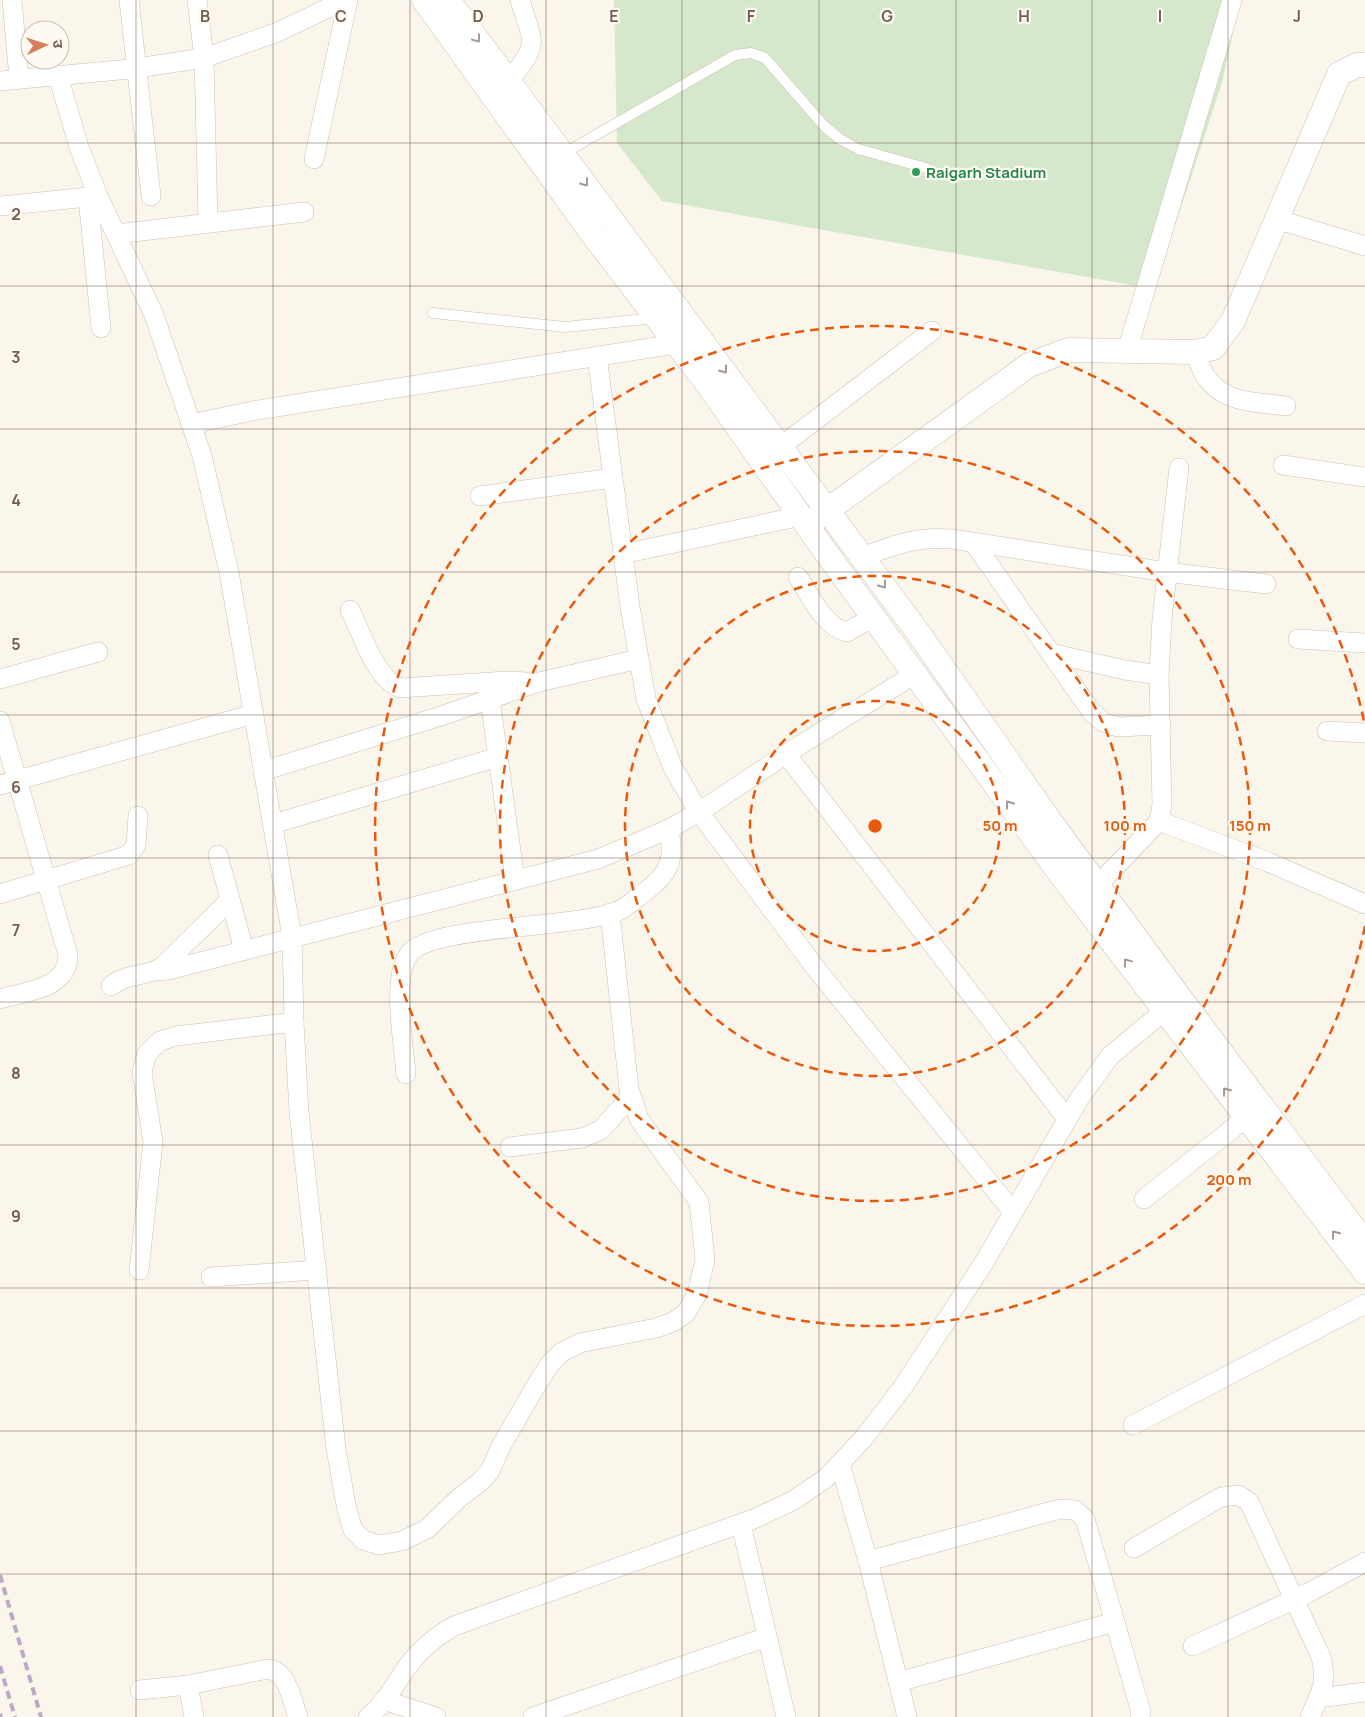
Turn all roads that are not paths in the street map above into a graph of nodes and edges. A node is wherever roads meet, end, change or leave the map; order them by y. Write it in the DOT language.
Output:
graph roads {
  1 [pos="12,0"];
  2 [pos="129,0"];
  3 [pos="197,0"];
  4 [pos="347,0"];
  5 [pos="424,0"];
  6 [pos="448,0"];
  7 [pos="520,0"];
  8 [pos="1232,0"];
  9 [pos="204,58"];
  10 [pos="1365,65"];
  11 [pos="138,68"];
  12 [pos="58,76"];
  13 [pos="19,79"];
  14 [pos="0,81"];
  15 [pos="508,81"];
  16 [pos="563,153"];
  17 [pos="314,159"];
  18 [pos="544,168"];
  19 [pos="926,168"];
  20 [pos="93,196"];
  21 [pos="151,196"];
  22 [pos="0,206"];
  23 [pos="304,212"];
  24 [pos="1276,219"];
  25 [pos="208,222"];
  26 [pos="116,234"];
  27 [pos="1365,246"];
  28 [pos="680,311"];
  29 [pos="433,313"];
  30 [pos="657,317"];
  31 [pos="101,328"];
  32 [pos="932,331"];
  33 [pos="701,339"];
  34 [pos="677,344"];
  35 [pos="1127,351"];
  36 [pos="1195,352"];
  37 [pos="597,356"];
  38 [pos="1286,406"];
  39 [pos="191,424"];
  40 [pos="780,446"];
  41 [pos="762,461"];
  42 [pos="1283,464"];
  43 [pos="1179,468"];
  44 [pos="1365,477"];
  45 [pos="613,478"];
  46 [pos="480,496"];
  47 [pos="828,510"];
  48 [pos="804,520"];
  49 [pos="974,543"];
  50 [pos="623,554"];
  51 [pos="862,557"];
  52 [pos="1166,572"];
  53 [pos="798,577"];
  54 [pos="1266,584"];
  55 [pos="350,610"];
  56 [pos="873,617"];
  57 [pos="1298,639"];
  58 [pos="1365,643"];
  59 [pos="98,652"];
  60 [pos="1050,653"];
  61 [pos="639,659"];
  62 [pos="915,674"];
  63 [pos="1159,675"];
  64 [pos="0,679"];
  65 [pos="540,682"];
  66 [pos="490,699"];
  67 [pos="254,714"];
  68 [pos="0,721"];
  69 [pos="1161,725"];
  70 [pos="1326,731"];
  71 [pos="1365,733"];
  72 [pos="786,754"];
  73 [pos="498,757"];
  74 [pos="263,771"];
  75 [pos="8,782"];
  76 [pos="699,812"];
  77 [pos="138,816"];
  78 [pos="1158,821"];
  79 [pos="273,824"];
  80 [pos="669,830"];
  81 [pos="218,855"];
  82 [pos="515,880"];
  83 [pos="45,882"];
  84 [pos="1097,886"];
  85 [pos="0,894"];
  86 [pos="230,900"];
  87 [pos="1365,904"];
  88 [pos="610,913"];
  89 [pos="292,937"];
  90 [pos="244,950"];
  91 [pos="154,971"];
  92 [pos="111,986"];
  93 [pos="0,999"];
  94 [pos="1172,1004"];
  95 [pos="294,1022"];
  96 [pos="406,1074"];
  97 [pos="631,1096"];
  98 [pos="1246,1118"];
  99 [pos="1067,1119"];
  100 [pos="510,1147"];
  101 [pos="1290,1160"];
  102 [pos="1144,1199"];
  103 [pos="1013,1212"];
  104 [pos="1365,1243"];
  105 [pos="139,1270"];
  106 [pos="317,1270"];
  107 [pos="1365,1272"];
  108 [pos="211,1277"];
  109 [pos="1365,1304"];
  110 [pos="1133,1425"];
  111 [pos="840,1464"];
  112 [pos="741,1524"];
  113 [pos="1134,1548"];
  114 [pos="868,1561"];
  115 [pos="1365,1562"];
  116 [pos="1294,1599"];
  117 [pos="1115,1622"];
  118 [pos="768,1637"];
  119 [pos="1193,1646"];
  120 [pos="898,1682"];
  121 [pos="188,1685"];
  122 [pos="140,1690"];
  123 [pos="1365,1692"];
  124 [pos="1319,1698"];
  125 [pos="384,1700"];
  126 [pos="371,1716"];
  127 [pos="194,1717"];
  128 [pos="298,1717"];
  129 [pos="436,1717"];
  130 [pos="533,1717"];
  131 [pos="786,1717"];
  132 [pos="906,1717"];
  133 [pos="1140,1717"];
  134 [pos="1310,1717"];
  1 -- 13 [label="street"];
  2 -- 11 [label="street"];
  3 -- 9 [label="street"];
  4 -- 9 [label="street"];
  4 -- 17 [label="street"];
  5 -- 18 [label="street"];
  6 -- 15 [label="street, one-way"];
  7 -- 15 [label="street"];
  8 -- 35 [label="street"];
  9 -- 11 [label="street"];
  9 -- 25 [label="street"];
  10 -- 24 [label="street"];
  11 -- 12 [label="street"];
  11 -- 21 [label="street"];
  12 -- 13 [label="street"];
  12 -- 20 [label="street"];
  13 -- 14 [label="street"];
  15 -- 16 [label="street"];
  16 -- 18 [label="lane"];
  16 -- 19 [label="lane"];
  16 -- 28 [label="street, one-way"];
  18 -- 30 [label="street"];
  20 -- 22 [label="street"];
  20 -- 26 [label="street"];
  20 -- 31 [label="street"];
  23 -- 25 [label="street"];
  24 -- 27 [label="street"];
  24 -- 36 [label="street"];
  25 -- 26 [label="street"];
  26 -- 39 [label="street"];
  28 -- 30 [label="lane"];
  28 -- 33 [label="street"];
  29 -- 30 [label="lane"];
  30 -- 34 [label="street"];
  32 -- 40 [label="street"];
  33 -- 34 [label="street"];
  33 -- 40 [label="street, one-way"];
  34 -- 37 [label="street"];
  34 -- 41 [label="street"];
  35 -- 36 [label="street"];
  35 -- 47 [label="street"];
  36 -- 38 [label="street"];
  37 -- 39 [label="street"];
  37 -- 45 [label="street"];
  39 -- 67 [label="street"];
  40 -- 41 [label="street"];
  40 -- 47 [label="street"];
  41 -- 48 [label="street"];
  42 -- 44 [label="street"];
  43 -- 52 [label="street"];
  45 -- 46 [label="street"];
  45 -- 50 [label="street"];
  47 -- 48 [label="street"];
  47 -- 51 [label="street"];
  48 -- 50 [label="street"];
  48 -- 56 [label="street"];
  49 -- 51 [label="street"];
  49 -- 52 [label="street"];
  49 -- 60 [label="street"];
  50 -- 61 [label="street"];
  51 -- 84 [label="street, one-way"];
  52 -- 54 [label="street"];
  52 -- 63 [label="street"];
  53 -- 56 [label="street"];
  55 -- 65 [label="street"];
  56 -- 62 [label="street"];
  57 -- 58 [label="street"];
  59 -- 64 [label="street"];
  60 -- 63 [label="street"];
  60 -- 69 [label="street"];
  61 -- 65 [label="street"];
  61 -- 76 [label="street"];
  62 -- 72 [label="street"];
  94 -- 62 [label="street, one-way"];
  63 -- 69 [label="street"];
  65 -- 66 [label="street"];
  66 -- 73 [label="street"];
  66 -- 74 [label="street"];
  67 -- 74 [label="street"];
  67 -- 75 [label="street"];
  68 -- 75 [label="street"];
  69 -- 78 [label="street"];
  70 -- 71 [label="street"];
  72 -- 76 [label="street"];
  72 -- 99 [label="street"];
  73 -- 79 [label="street"];
  73 -- 82 [label="street"];
  74 -- 79 [label="street"];
  75 -- 83 [label="street"];
  76 -- 80 [label="street"];
  76 -- 103 [label="street"];
  77 -- 83 [label="street"];
  78 -- 84 [label="street"];
  78 -- 87 [label="street"];
  79 -- 89 [label="street"];
  80 -- 82 [label="street"];
  80 -- 88 [label="street"];
  81 -- 86 [label="street"];
  82 -- 89 [label="street"];
  83 -- 85 [label="street"];
  83 -- 93 [label="street"];
  84 -- 94 [label="street"];
  86 -- 90 [label="street"];
  86 -- 91 [label="street"];
  88 -- 96 [label="street"];
  88 -- 97 [label="street"];
  89 -- 90 [label="street"];
  89 -- 95 [label="street"];
  90 -- 91 [label="street"];
  91 -- 92 [label="street"];
  98 -- 94 [label="street, one-way"];
  94 -- 99 [label="street"];
  94 -- 101 [label="street"];
  95 -- 105 [label="street"];
  95 -- 106 [label="street"];
  97 -- 100 [label="street"];
  97 -- 106 [label="street"];
  98 -- 101 [label="street"];
  98 -- 102 [label="street"];
  99 -- 103 [label="street"];
  101 -- 104 [label="street"];
  107 -- 101 [label="street, one-way"];
  103 -- 111 [label="street"];
  106 -- 108 [label="street"];
  109 -- 110 [label="street"];
  111 -- 112 [label="street"];
  111 -- 114 [label="street"];
  112 -- 118 [label="street"];
  112 -- 125 [label="street"];
  113 -- 116 [label="street"];
  114 -- 117 [label="street"];
  114 -- 120 [label="street"];
  115 -- 116 [label="street"];
  116 -- 119 [label="street"];
  116 -- 124 [label="street"];
  117 -- 120 [label="street"];
  117 -- 133 [label="street"];
  118 -- 130 [label="street"];
  118 -- 131 [label="street"];
  120 -- 132 [label="street"];
  121 -- 122 [label="street"];
  121 -- 127 [label="street"];
  121 -- 128 [label="street"];
  123 -- 124 [label="street"];
  124 -- 134 [label="street"];
  125 -- 126 [label="street"];
  125 -- 129 [label="street"];
}
